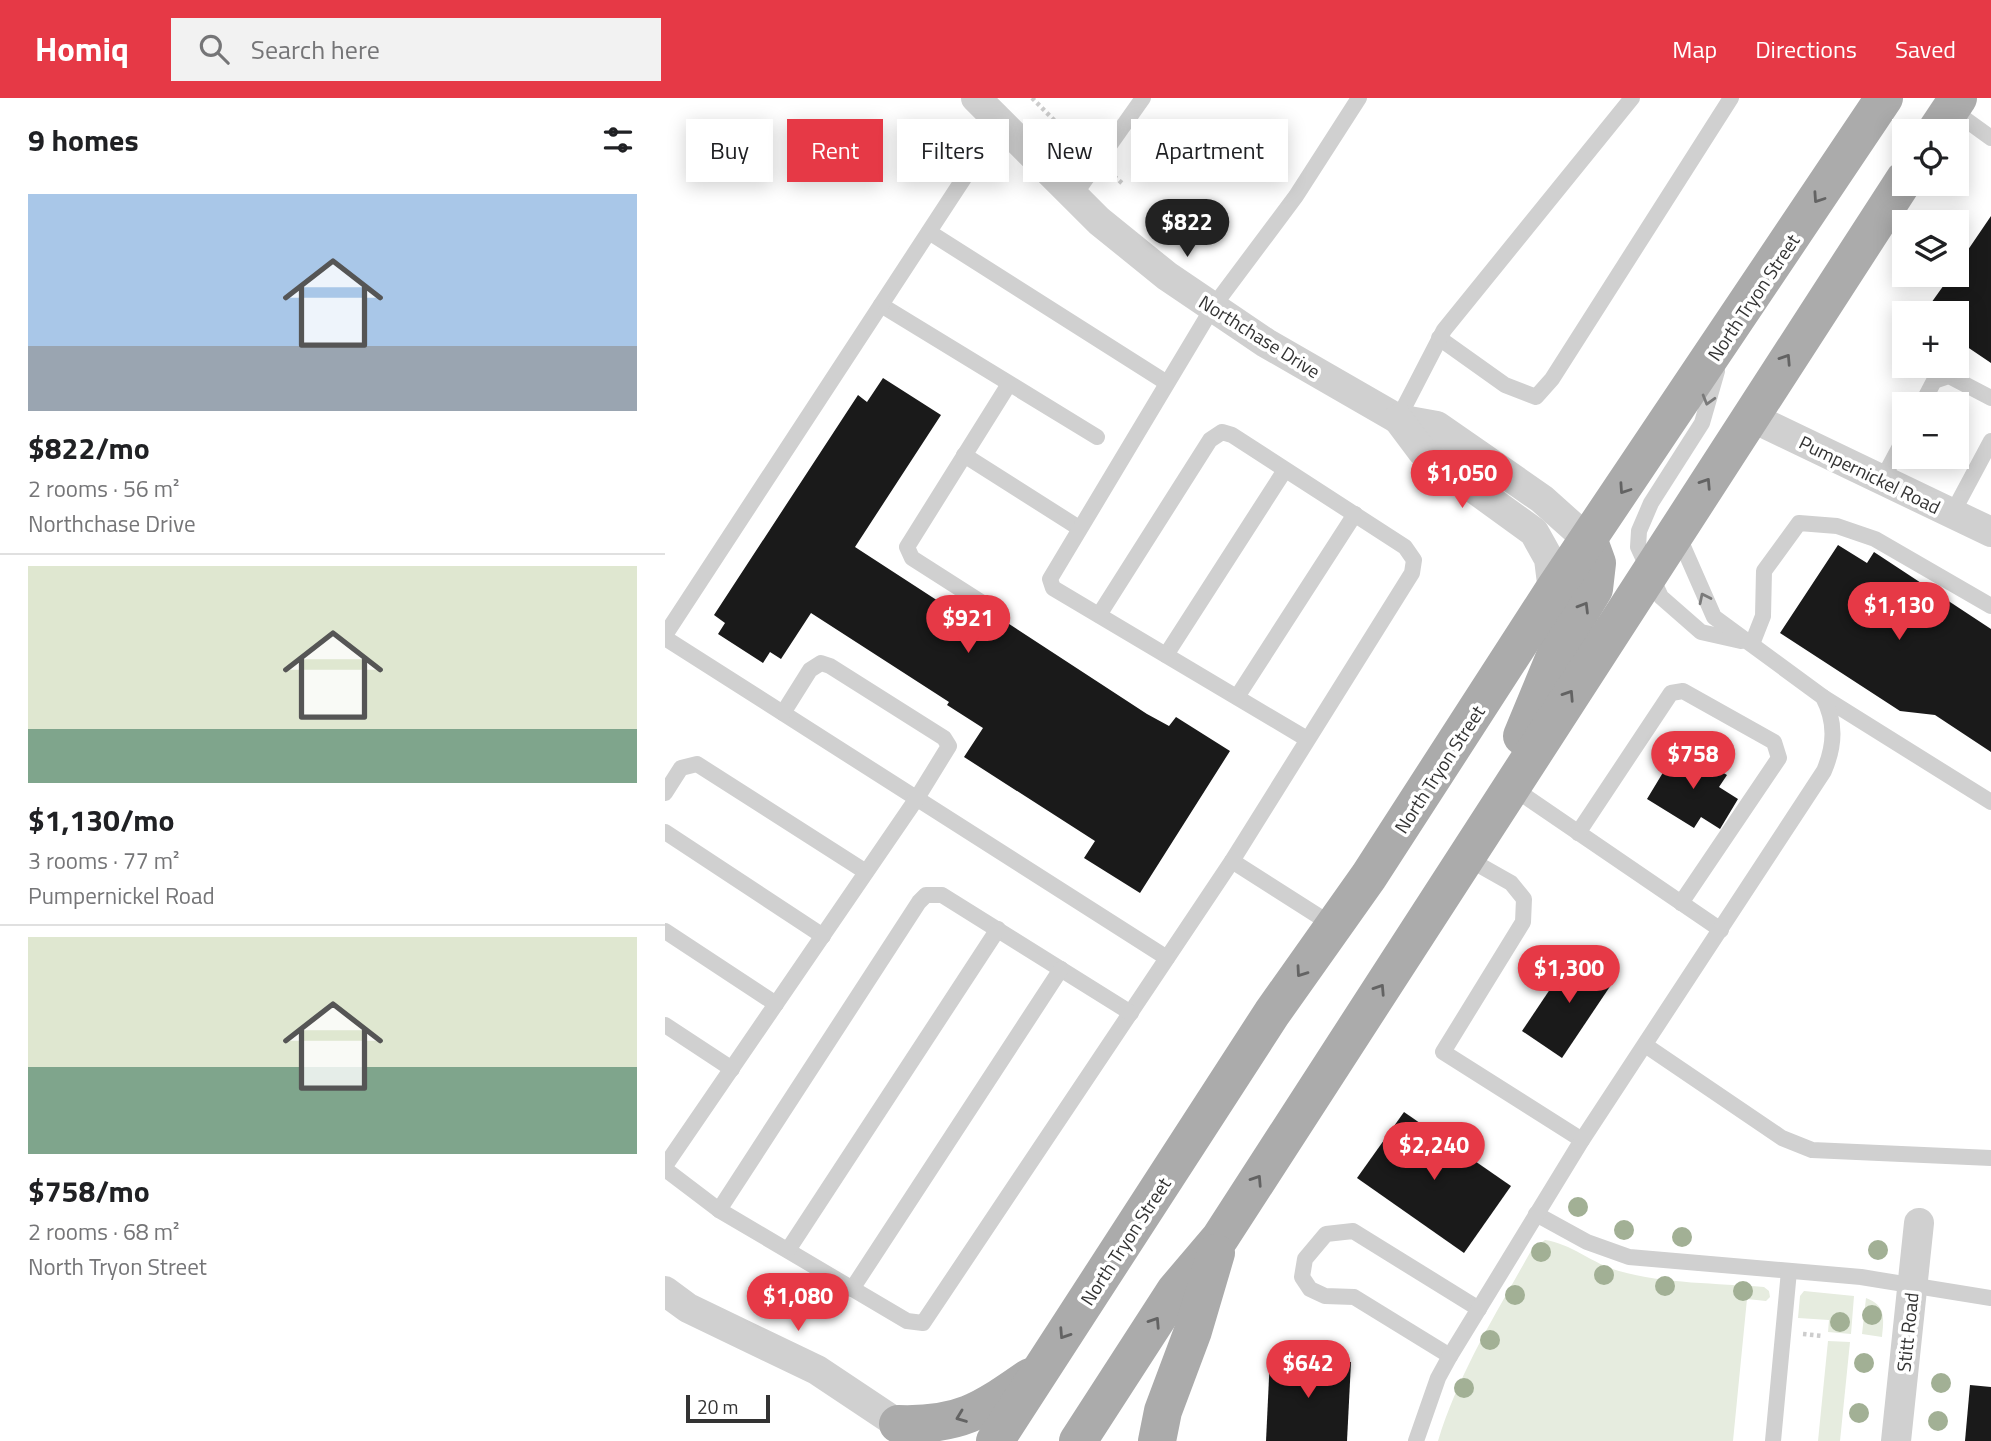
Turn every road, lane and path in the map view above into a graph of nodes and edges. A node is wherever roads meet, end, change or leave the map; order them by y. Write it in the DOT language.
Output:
graph roads {
  1 [pos="977,98"];
  2 [pos="1032,98"];
  3 [pos="1143,98"];
  4 [pos="1359,98"];
  5 [pos="1632,98"];
  6 [pos="1731,98"];
  7 [pos="1884,98"];
  8 [pos="1948,113"];
  9 [pos="996,119"];
  10 [pos="1054,119"];
  11 [pos="1009,132"];
  12 [pos="1117,134"];
  13 [pos="1991,138"];
  14 [pos="1117,179"];
  15 [pos="962,182"];
  16 [pos="1083,182"];
  17 [pos="1124,185"];
  18 [pos="1893,196"];
  19 [pos="1073,197"];
  20 [pos="929,232"];
  21 [pos="881,304"];
  22 [pos="1213,307"];
  23 [pos="1728,335"];
  24 [pos="1439,338"];
  25 [pos="1167,383"];
  26 [pos="1009,384"];
  27 [pos="1928,392"];
  28 [pos="1991,398"];
  29 [pos="1749,416"];
  30 [pos="1398,419"];
  31 [pos="1097,437"];
  32 [pos="1991,441"];
  33 [pos="964,456"];
  34 [pos="1892,461"];
  35 [pos="1285,470"];
  36 [pos="1882,480"];
  37 [pos="1355,514"];
  38 [pos="1952,514"];
  39 [pos="1079,528"];
  40 [pos="1676,530"];
  41 [pos="1991,532"];
  42 [pos="1589,541"];
  43 [pos="1650,571"];
  44 [pos="1553,591"];
  45 [pos="984,604"];
  46 [pos="1991,606"];
  47 [pos="1099,615"];
  48 [pos="665,636"];
  49 [pos="1752,644"];
  50 [pos="1166,655"];
  51 [pos="1823,696"];
  52 [pos="1237,697"];
  53 [pos="783,713"];
  54 [pos="1307,739"];
  55 [pos="1510,786"];
  56 [pos="665,793"];
  57 [pos="917,798"];
  58 [pos="1991,802"];
  59 [pos="1485,825"];
  60 [pos="665,832"];
  61 [pos="1578,833"];
  62 [pos="1465,857"];
  63 [pos="1232,861"];
  64 [pos="866,872"];
  65 [pos="1681,903"];
  66 [pos="1333,926"];
  67 [pos="998,929"];
  68 [pos="1721,930"];
  69 [pos="665,931"];
  70 [pos="823,936"];
  71 [pos="1167,958"];
  72 [pos="1061,969"];
  73 [pos="776,1004"];
  74 [pos="1131,1013"];
  75 [pos="665,1025"];
  76 [pos="1645,1045"];
  77 [pos="732,1069"];
  78 [pos="1582,1140"];
  79 [pos="1991,1157"];
  80 [pos="665,1168"];
  81 [pos="719,1210"];
  82 [pos="1536,1214"];
  83 [pos="1919,1223"];
  84 [pos="1220,1238"];
  85 [pos="787,1250"];
  86 [pos="1789,1271"];
  87 [pos="1912,1286"];
  88 [pos="852,1289"];
  89 [pos="665,1290"];
  90 [pos="1991,1298"];
  91 [pos="1479,1309"];
  92 [pos="1450,1356"];
  93 [pos="1041,1370"];
  94 [pos="904,1433"];
  95 [pos="995,1441"];
  96 [pos="1078,1441"];
  97 [pos="1157,1441"];
  98 [pos="1416,1441"];
  99 [pos="1773,1441"];
  100 [pos="1896,1441"];
  1 -- 9 [label="street, Northchase Drive"];
  2 -- 10 [label="path"];
  3 -- 12 [label="lane"];
  4 -- 22 [label="lane"];
  5 -- 24 [label="lane"];
  6 -- 24 [label="lane"];
  7 -- 23 [label="main road, North Tryon Street, one-way"];
  8 -- 13 [label="lane"];
  11 -- 19 [label="street, Northchase Drive"];
  14 -- 17 [label="path"];
  15 -- 20 [label="lane"];
  16 -- 19 [label="lane"];
  29 -- 18 [label="main road, one-way"];
  19 -- 22 [label="street, Northchase Drive"];
  20 -- 21 [label="lane"];
  20 -- 25 [label="lane"];
  21 -- 26 [label="lane"];
  21 -- 48 [label="lane"];
  22 -- 25 [label="lane"];
  22 -- 30 [label="street, Northchase Drive"];
  23 -- 42 [label="main road, North Tryon Street, one-way"];
  23 -- 43 [label="lane, one-way"];
  24 -- 30 [label="lane"];
  25 -- 39 [label="lane"];
  26 -- 31 [label="lane"];
  26 -- 33 [label="lane"];
  27 -- 28 [label="lane"];
  29 -- 36 [label="street, Pumpernickel Road"];
  40 -- 29 [label="main road, one-way"];
  30 -- 42 [label="street, Northchase Drive"];
  30 -- 44 [label="street, Northchase Drive"];
  32 -- 38 [label="lane"];
  33 -- 39 [label="lane"];
  33 -- 45 [label="lane"];
  34 -- 36 [label="lane"];
  35 -- 37 [label="lane"];
  35 -- 47 [label="lane"];
  35 -- 50 [label="lane"];
  36 -- 38 [label="street, Pumpernickel Road"];
  37 -- 52 [label="lane"];
  37 -- 54 [label="lane"];
  38 -- 41 [label="street, Pumpernickel Road"];
  39 -- 47 [label="lane"];
  40 -- 43 [label="main road"];
  49 -- 40 [label="lane, one-way"];
  42 -- 44 [label="main road, North Tryon Street"];
  59 -- 42 [label="main road, one-way"];
  43 -- 49 [label="lane"];
  55 -- 43 [label="main road, one-way"];
  44 -- 66 [label="main road, North Tryon Street"];
  46 -- 49 [label="lane"];
  47 -- 50 [label="lane"];
  48 -- 53 [label="lane"];
  49 -- 51 [label="lane"];
  50 -- 52 [label="lane"];
  51 -- 58 [label="lane"];
  51 -- 68 [label="lane"];
  52 -- 54 [label="lane"];
  53 -- 57 [label="lane"];
  53 -- 57 [label="lane"];
  54 -- 63 [label="lane"];
  55 -- 59 [label="main road"];
  55 -- 61 [label="lane"];
  56 -- 64 [label="lane"];
  57 -- 64 [label="lane"];
  57 -- 71 [label="lane"];
  59 -- 62 [label="main road"];
  60 -- 70 [label="lane"];
  61 -- 65 [label="lane"];
  61 -- 65 [label="lane"];
  62 -- 78 [label="lane"];
  84 -- 62 [label="main road, one-way"];
  63 -- 66 [label="lane"];
  63 -- 71 [label="lane"];
  64 -- 70 [label="lane"];
  65 -- 68 [label="lane"];
  66 -- 93 [label="main road, North Tryon Street, one-way"];
  67 -- 72 [label="lane"];
  67 -- 81 [label="lane"];
  67 -- 85 [label="lane"];
  68 -- 76 [label="lane"];
  69 -- 73 [label="lane"];
  70 -- 73 [label="lane"];
  71 -- 74 [label="lane"];
  72 -- 74 [label="lane"];
  72 -- 88 [label="lane"];
  73 -- 77 [label="lane"];
  74 -- 88 [label="lane"];
  75 -- 77 [label="lane"];
  76 -- 78 [label="lane"];
  76 -- 79 [label="lane"];
  77 -- 80 [label="lane"];
  78 -- 82 [label="lane"];
  80 -- 81 [label="lane"];
  81 -- 85 [label="lane"];
  82 -- 86 [label="lane"];
  82 -- 91 [label="lane"];
  83 -- 87 [label="street, Stitt Road"];
  96 -- 84 [label="main road, one-way"];
  84 -- 97 [label="main road"];
  85 -- 88 [label="lane"];
  86 -- 87 [label="lane"];
  86 -- 99 [label="lane"];
  87 -- 90 [label="lane"];
  87 -- 100 [label="street, Stitt Road"];
  89 -- 94 [label="street"];
  91 -- 92 [label="lane"];
  91 -- 92 [label="lane"];
  92 -- 98 [label="lane"];
  93 -- 94 [label="main road, one-way"];
  93 -- 95 [label="main road, North Tryon Street"];
}
